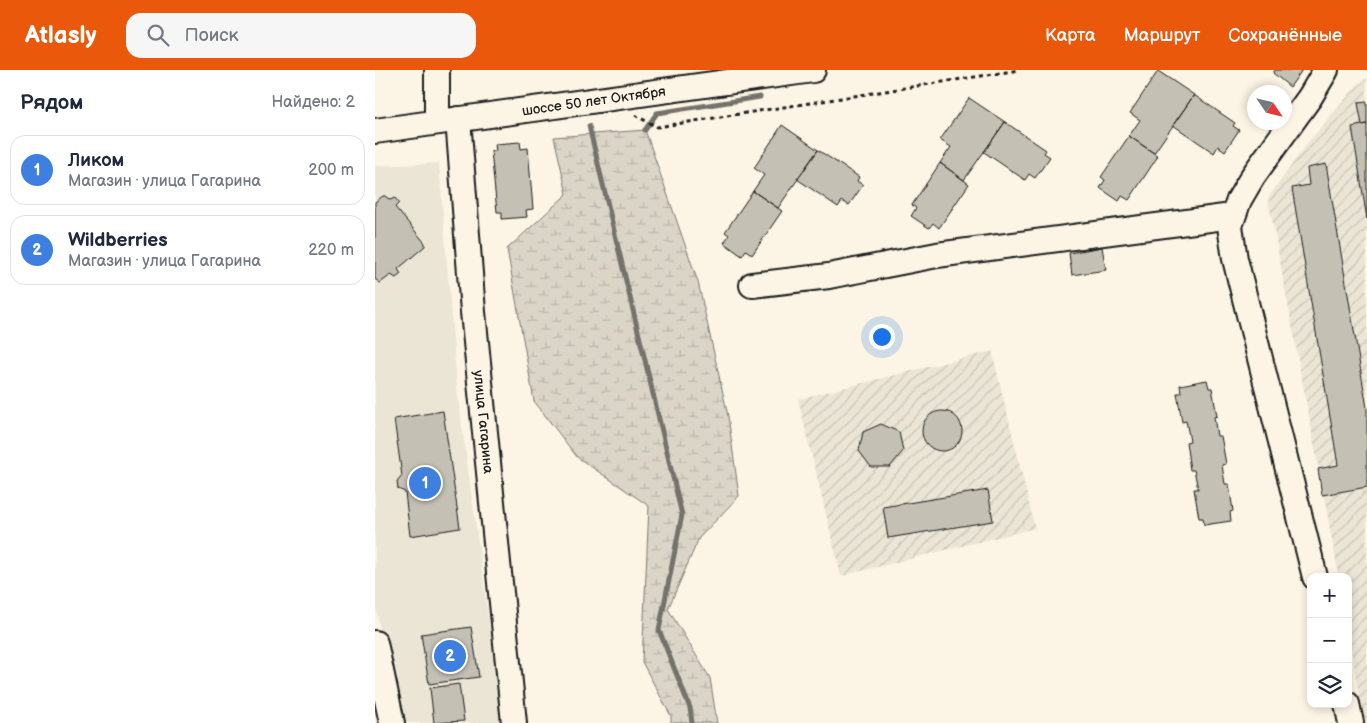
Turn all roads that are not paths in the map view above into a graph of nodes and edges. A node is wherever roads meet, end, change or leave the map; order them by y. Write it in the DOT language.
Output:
graph roads {
  1 [pos="437,70"];
  2 [pos="813,70"];
  3 [pos="1326,70"];
  4 [pos="447,121"];
  5 [pos="375,131"];
  6 [pos="1232,216"];
  7 [pos="752,285"];
  8 [pos="1314,573"];
  9 [pos="375,643"];
  10 [pos="1348,708"];
  11 [pos="392,723"];
  12 [pos="514,723"];
  13 [pos="1351,723"];
  1 -- 4 [label="street, улица Гагарина"];
  2 -- 4 [label="street, шоссе 50 лет Октября"];
  3 -- 6 [label="street"];
  4 -- 5 [label="street, шоссе 50 лет Октября"];
  4 -- 12 [label="street, улица Гагарина"];
  6 -- 7 [label="street"];
  6 -- 8 [label="street"];
  9 -- 11 [label="street"];
  10 -- 13 [label="street"];
}
